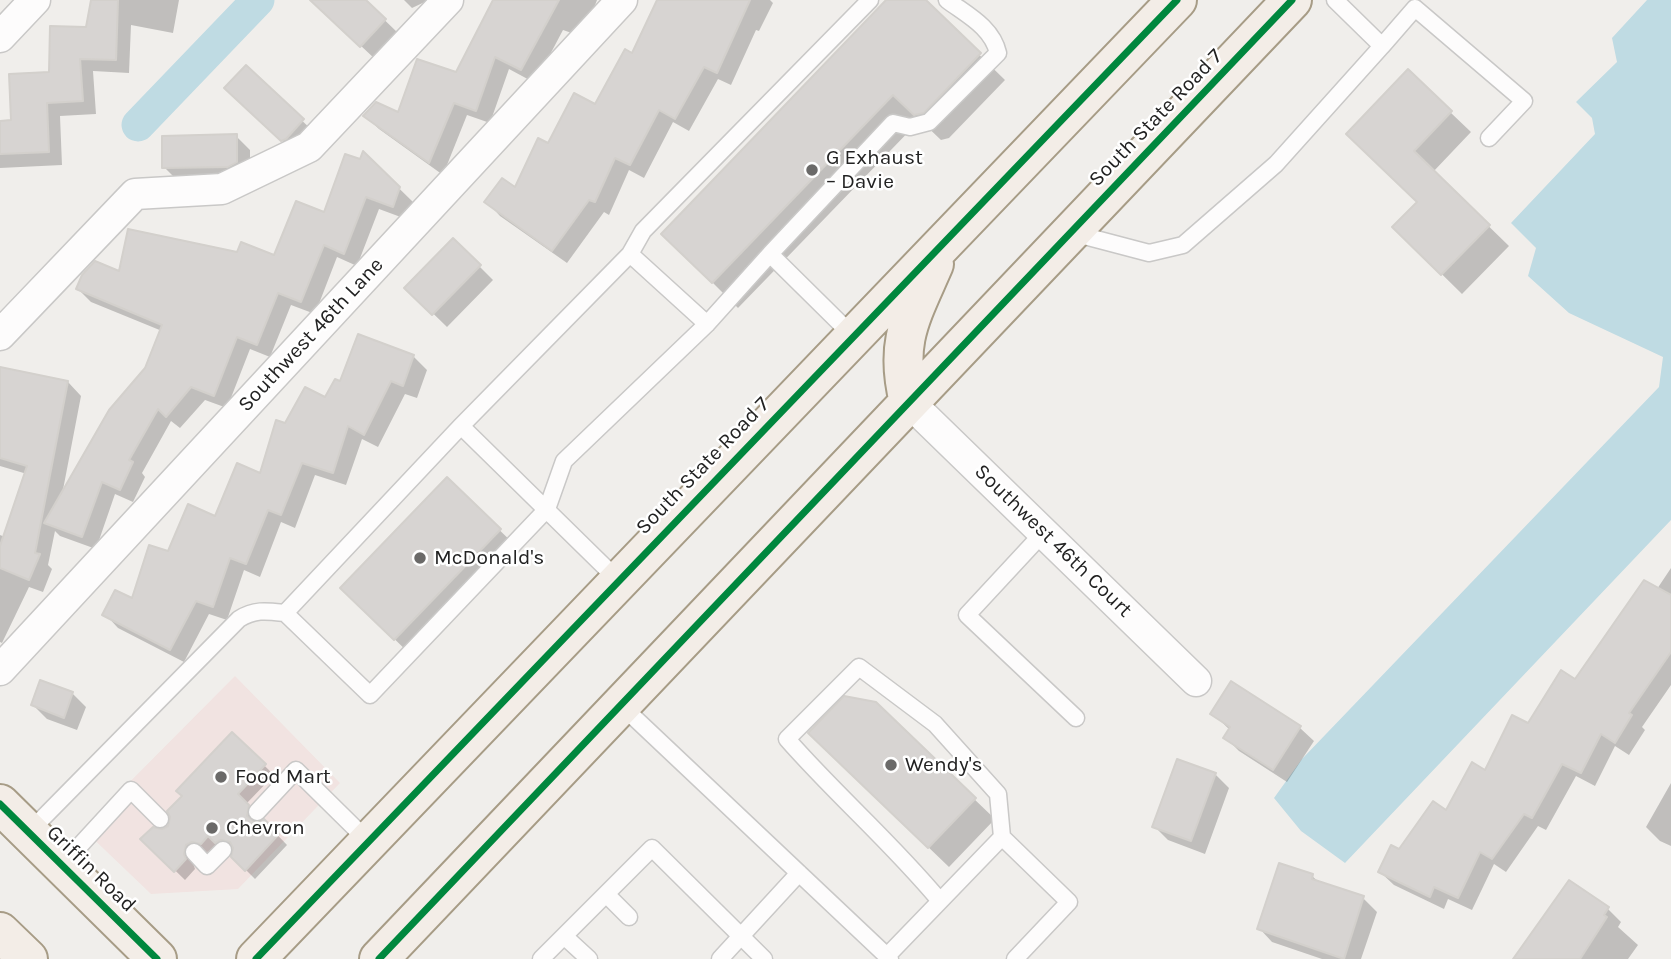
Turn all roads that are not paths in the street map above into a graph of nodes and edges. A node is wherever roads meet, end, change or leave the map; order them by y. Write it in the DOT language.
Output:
graph roads {
  1 [pos="35,0"];
  2 [pos="448,0"];
  3 [pos="622,0"];
  4 [pos="870,0"];
  5 [pos="947,0"];
  6 [pos="1177,0"];
  7 [pos="1292,0"];
  8 [pos="1335,0"];
  9 [pos="0,37"];
  10 [pos="1382,46"];
  11 [pos="1489,138"];
  12 [pos="1071,232"];
  13 [pos="945,239"];
  14 [pos="630,254"];
  15 [pos="770,254"];
  16 [pos="707,324"];
  17 [pos="0,335"];
  18 [pos="852,335"];
  19 [pos="909,402"];
  20 [pos="461,426"];
  21 [pos="547,509"];
  22 [pos="1044,532"];
  23 [pos="618,580"];
  24 [pos="285,613"];
  25 [pos="0,670"];
  26 [pos="1196,681"];
  27 [pos="622,705"];
  28 [pos="1076,718"];
  29 [pos="0,804"];
  30 [pos="257,812"];
  31 [pos="160,819"];
  32 [pos="29,832"];
  33 [pos="1002,837"];
  34 [pos="369,842"];
  35 [pos="223,850"];
  36 [pos="194,852"];
  37 [pos="62,865"];
  38 [pos="799,873"];
  39 [pos="606,894"];
  40 [pos="940,901"];
  41 [pos="628,917"];
  42 [pos="0,932"];
  43 [pos="565,936"];
  44 [pos="740,936"];
  45 [pos="889,958"];
  46 [pos="28,959"];
  47 [pos="158,959"];
  48 [pos="256,959"];
  49 [pos="379,959"];
  50 [pos="541,959"];
  51 [pos="589,959"];
  52 [pos="720,959"];
  53 [pos="764,959"];
  54 [pos="1015,959"];
  1 -- 9 [label="street"];
  2 -- 17 [label="street"];
  3 -- 25 [label="street, Southwest 46th Lane"];
  4 -- 14 [label="lane"];
  5 -- 15 [label="lane"];
  6 -- 13 [label="main road, South State Road 7"];
  7 -- 12 [label="main road, South State Road 7"];
  8 -- 10 [label="lane"];
  10 -- 11 [label="lane"];
  10 -- 12 [label="lane"];
  12 -- 19 [label="main road, South State Road 7"];
  13 -- 18 [label="main road, South State Road 7"];
  13 -- 19 [label="main road"];
  14 -- 16 [label="lane"];
  14 -- 20 [label="lane"];
  15 -- 16 [label="lane"];
  15 -- 18 [label="lane"];
  16 -- 21 [label="lane"];
  18 -- 23 [label="main road, South State Road 7"];
  19 -- 22 [label="street, Southwest 46th Court"];
  19 -- 27 [label="main road, South State Road 7"];
  20 -- 21 [label="lane"];
  20 -- 24 [label="lane"];
  21 -- 23 [label="lane"];
  21 -- 24 [label="lane"];
  22 -- 26 [label="street, Southwest 46th Court"];
  22 -- 28 [label="lane"];
  23 -- 34 [label="main road, South State Road 7"];
  24 -- 32 [label="lane"];
  27 -- 38 [label="lane"];
  27 -- 49 [label="main road, South State Road 7"];
  29 -- 32 [label="main road, Griffin Road"];
  30 -- 34 [label="lane"];
  31 -- 37 [label="lane"];
  32 -- 37 [label="main road, Griffin Road"];
  33 -- 40 [label="lane"];
  33 -- 40 [label="lane"];
  33 -- 54 [label="lane"];
  34 -- 48 [label="main road, South State Road 7"];
  35 -- 36 [label="lane"];
  37 -- 47 [label="main road, Griffin Road"];
  38 -- 44 [label="lane"];
  38 -- 45 [label="lane"];
  39 -- 41 [label="lane"];
  39 -- 43 [label="lane"];
  39 -- 44 [label="lane"];
  40 -- 45 [label="lane"];
  42 -- 46 [label="main road"];
  43 -- 50 [label="lane"];
  43 -- 51 [label="lane"];
  44 -- 52 [label="lane"];
  44 -- 53 [label="lane"];
}
